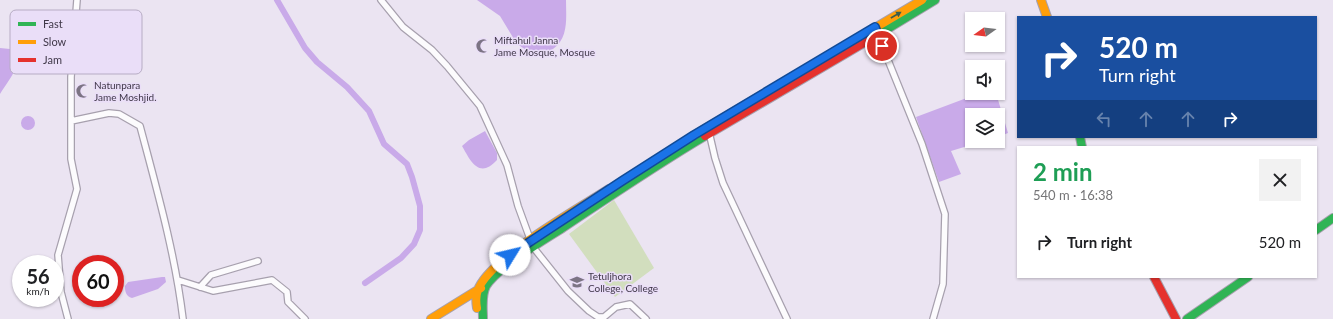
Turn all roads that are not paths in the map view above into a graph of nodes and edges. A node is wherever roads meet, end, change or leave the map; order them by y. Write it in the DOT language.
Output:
graph roads {
  1 [pos="77,0"];
  2 [pos="381,0"];
  3 [pos="922,0"];
  4 [pos="935,0"];
  5 [pos="1041,0"];
  6 [pos="76,10"];
  7 [pos="1047,16"];
  8 [pos="876,31"];
  9 [pos="72,74"];
  10 [pos="71,121"];
  11 [pos="708,131"];
  12 [pos="1333,218"];
  13 [pos="1317,229"];
  14 [pos="531,244"];
  15 [pos="258,261"];
  16 [pos="1155,278"];
  17 [pos="1247,278"];
  18 [pos="178,280"];
  19 [pos="200,287"];
  20 [pos="482,287"];
  21 [pos="68,319"];
  22 [pos="183,319"];
  23 [pos="305,319"];
  24 [pos="431,319"];
  25 [pos="477,319"];
  26 [pos="483,319"];
  27 [pos="646,319"];
  28 [pos="787,319"];
  29 [pos="933,319"];
  30 [pos="1176,319"];
  31 [pos="1187,319"];
  1 -- 6 [label="street"];
  2 -- 14 [label="street"];
  8 -- 3 [label="main road, one-way"];
  4 -- 8 [label="main road"];
  5 -- 7 [label="main road"];
  8 -- 11 [label="main road"];
  8 -- 29 [label="street"];
  9 -- 10 [label="street"];
  10 -- 18 [label="street"];
  10 -- 21 [label="street"];
  11 -- 14 [label="main road"];
  11 -- 28 [label="street"];
  12 -- 13 [label="main road"];
  14 -- 20 [label="main road"];
  14 -- 27 [label="street"];
  15 -- 19 [label="street"];
  16 -- 30 [label="main road"];
  17 -- 31 [label="main road"];
  18 -- 19 [label="street"];
  18 -- 22 [label="street"];
  19 -- 23 [label="street"];
  20 -- 24 [label="main road"];
  20 -- 25 [label="main road"];
  20 -- 26 [label="main road"];
}
